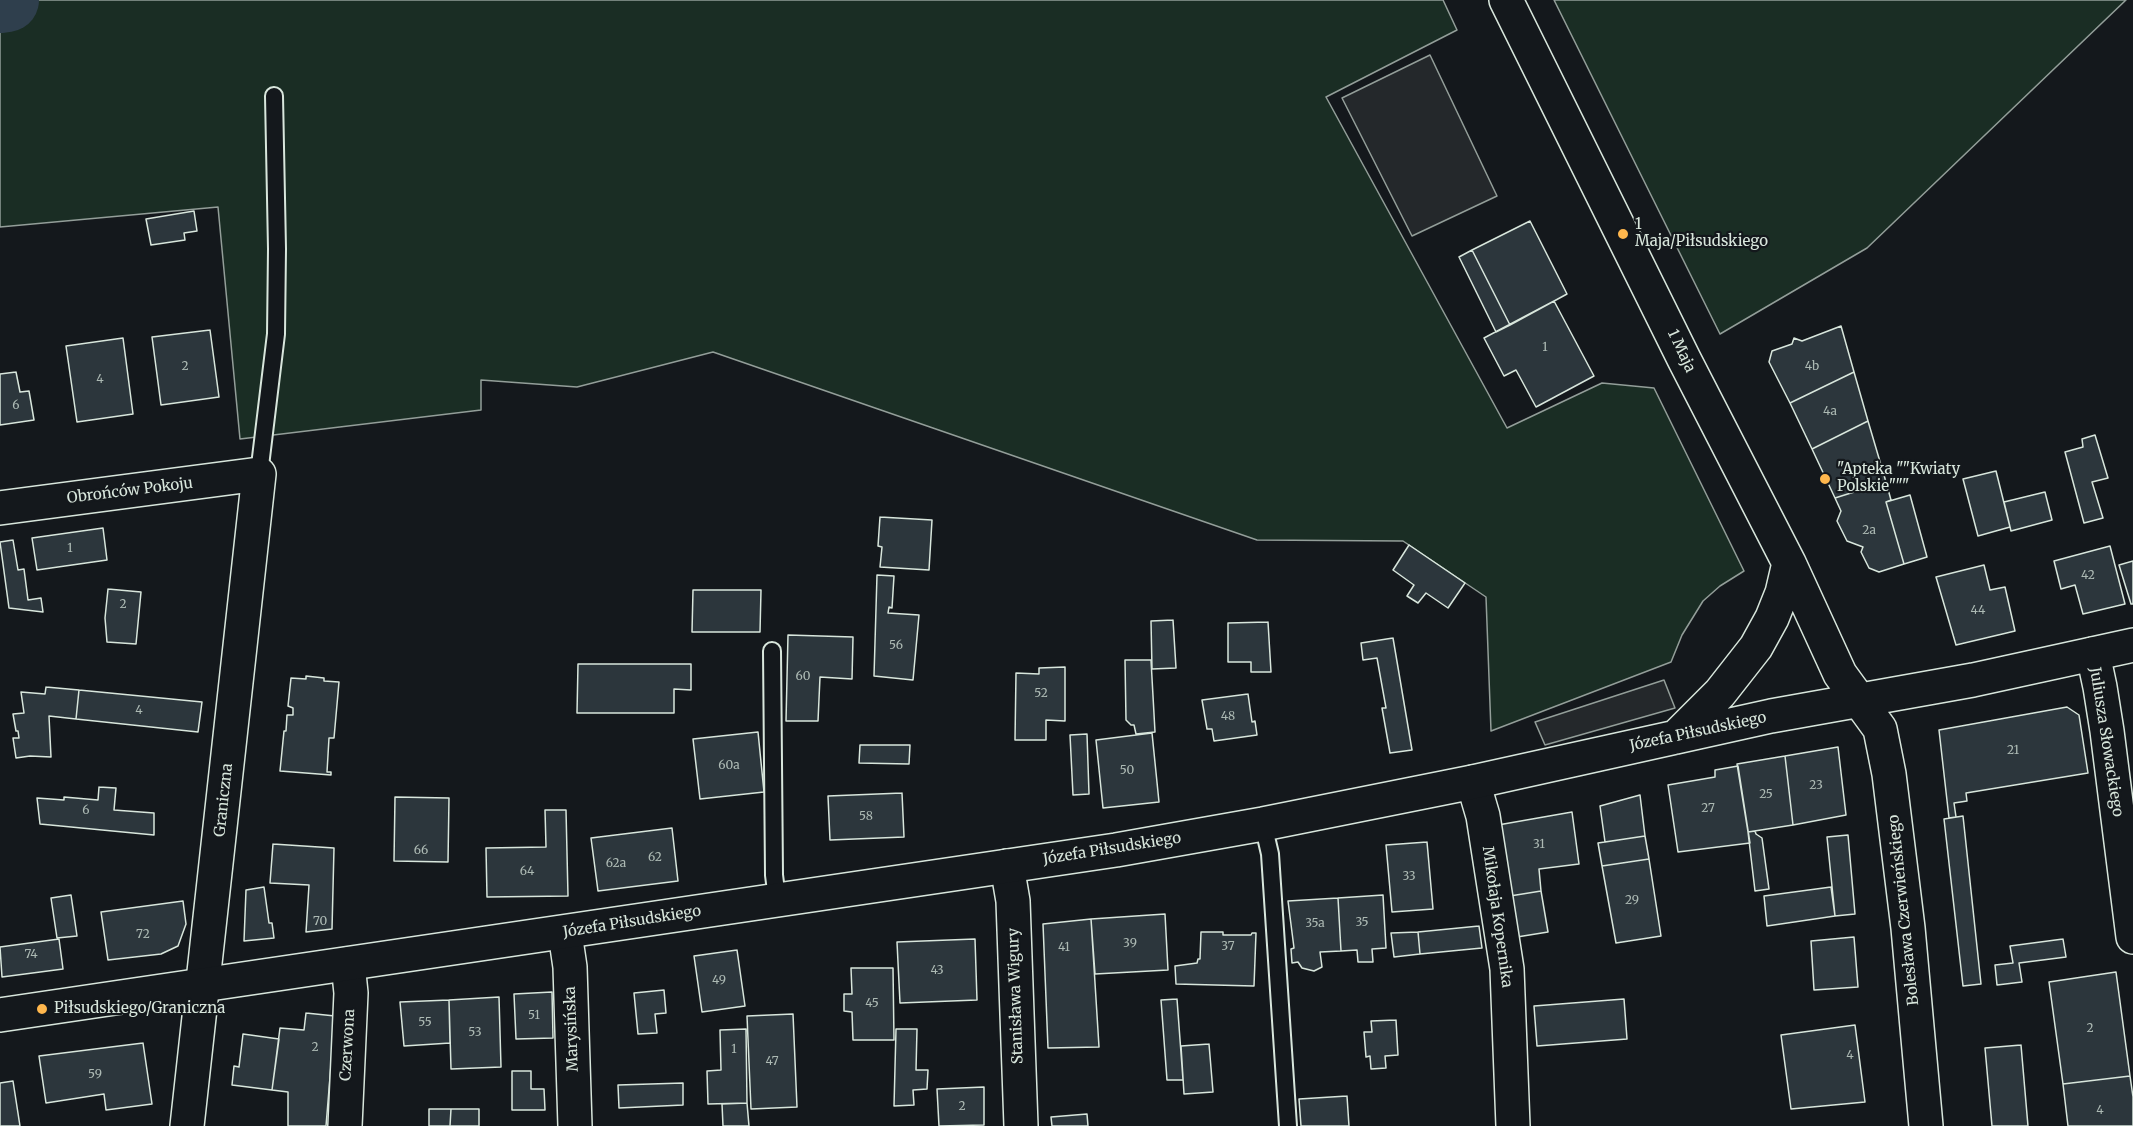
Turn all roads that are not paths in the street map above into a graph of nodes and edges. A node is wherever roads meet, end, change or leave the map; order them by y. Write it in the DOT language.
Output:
graph roads {
  1 [pos="1506,0"];
  2 [pos="274,96"];
  3 [pos="259,474"];
  4 [pos="0,508"];
  5 [pos="1789,563"];
  6 [pos="2133,645"];
  7 [pos="772,651"];
  8 [pos="2093,654"];
  9 [pos="1859,701"];
  10 [pos="1676,737"];
  11 [pos="1473,782"];
  12 [pos="1263,824"];
  13 [pos="1007,866"];
  14 [pos="777,899"];
  15 [pos="565,933"];
  16 [pos="2133,937"];
  17 [pos="348,964"];
  18 [pos="204,986"];
  19 [pos="0,1015"];
  20 [pos="187,1126"];
  21 [pos="345,1126"];
  22 [pos="575,1126"];
  23 [pos="1021,1126"];
  24 [pos="1288,1126"];
  25 [pos="1513,1126"];
  26 [pos="1926,1126"];
  1 -- 5 [label="street, 1 Maja"];
  2 -- 3 [label="lane"];
  3 -- 4 [label="street, Obrońców Pokoju"];
  3 -- 18 [label="street, Graniczna"];
  5 -- 9 [label="street, 1 Maja"];
  5 -- 10 [label="street"];
  6 -- 8 [label="street, Józefa Piłsudskiego"];
  7 -- 14 [label="lane"];
  8 -- 9 [label="street, Józefa Piłsudskiego"];
  8 -- 16 [label="street, Juliusza Słowackiego"];
  9 -- 10 [label="street, Józefa Piłsudskiego"];
  9 -- 26 [label="street, Bolesława Czerwieńskiego"];
  10 -- 11 [label="street, Józefa Piłsudskiego"];
  11 -- 12 [label="street, Józefa Piłsudskiego"];
  11 -- 25 [label="street, Mikołaja Kopernika"];
  12 -- 13 [label="street, Józefa Piłsudskiego"];
  12 -- 24 [label="lane"];
  13 -- 14 [label="street, Józefa Piłsudskiego"];
  13 -- 23 [label="street, Stanisława Wigury"];
  14 -- 15 [label="street, Józefa Piłsudskiego"];
  15 -- 17 [label="street, Józefa Piłsudskiego"];
  15 -- 22 [label="street, Marysińska"];
  17 -- 18 [label="street, Józefa Piłsudskiego"];
  17 -- 21 [label="street, Czerwona"];
  18 -- 19 [label="street, Józefa Piłsudskiego"];
  18 -- 20 [label="street, Graniczna"];
}
